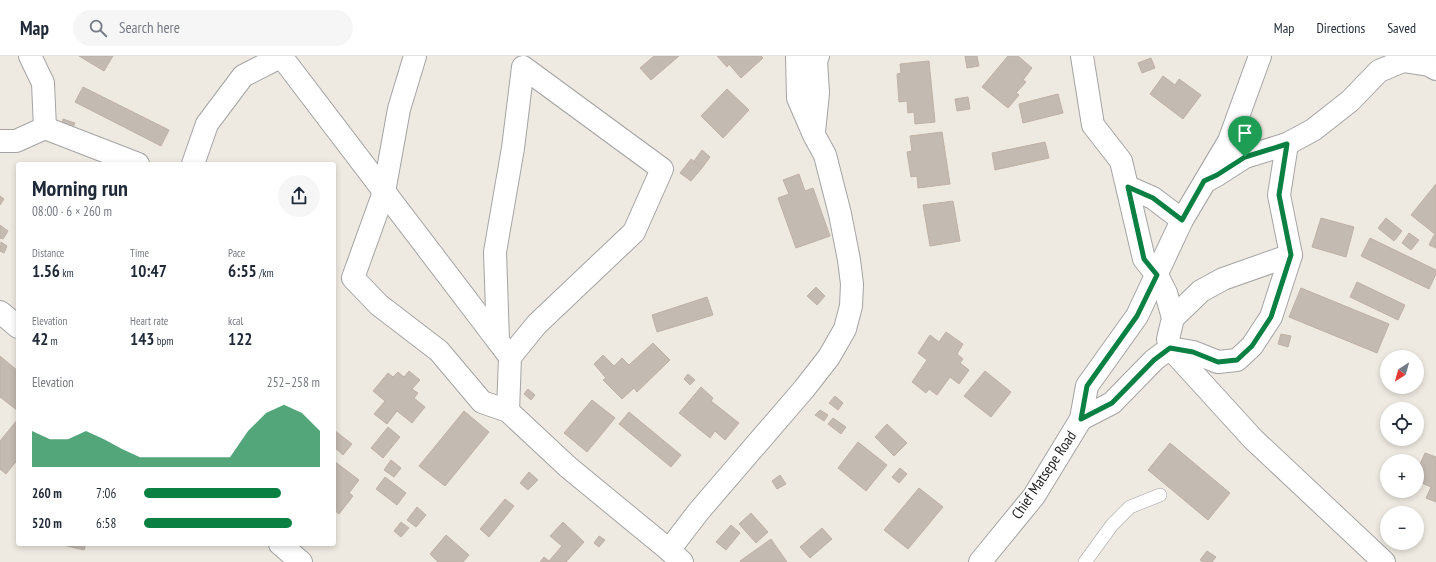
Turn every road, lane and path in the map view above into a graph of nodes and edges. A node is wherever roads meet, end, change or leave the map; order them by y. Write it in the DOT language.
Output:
graph roads {
  1 [pos="30,56"];
  2 [pos="281,56"];
  3 [pos="415,56"];
  4 [pos="797,56"];
  5 [pos="818,56"];
  6 [pos="1082,56"];
  7 [pos="1260,56"];
  8 [pos="522,61"];
  9 [pos="1436,69"];
  10 [pos="45,128"];
  11 [pos="814,135"];
  12 [pos="0,141"];
  13 [pos="1287,144"];
  14 [pos="133,162"];
  15 [pos="194,162"];
  16 [pos="1204,181"];
  17 [pos="1128,187"];
  18 [pos="384,192"];
  19 [pos="1182,220"];
  20 [pos="1291,255"];
  21 [pos="1157,275"];
  22 [pos="0,312"];
  23 [pos="1173,318"];
  24 [pos="16,325"];
  25 [pos="1170,348"];
  26 [pos="504,349"];
  27 [pos="508,410"];
  28 [pos="1081,419"];
  29 [pos="1160,495"];
  30 [pos="282,546"];
  31 [pos="675,556"];
  32 [pos="301,562"];
  33 [pos="980,562"];
  34 [pos="1085,562"];
  35 [pos="1384,562"];
  1 -- 10 [label="street"];
  2 -- 15 [label="street"];
  2 -- 18 [label="street"];
  3 -- 18 [label="street"];
  4 -- 11 [label="street"];
  5 -- 11 [label="street"];
  6 -- 17 [label="street"];
  7 -- 16 [label="street, Chief Matsepe Road"];
  8 -- 26 [label="street"];
  8 -- 26 [label="street"];
  9 -- 13 [label="street"];
  10 -- 12 [label="street"];
  10 -- 14 [label="street"];
  11 -- 31 [label="street"];
  13 -- 16 [label="street"];
  13 -- 20 [label="street"];
  16 -- 19 [label="street, Chief Matsepe Road"];
  17 -- 19 [label="street"];
  17 -- 21 [label="street"];
  18 -- 26 [label="street"];
  18 -- 27 [label="street"];
  19 -- 21 [label="street, Chief Matsepe Road"];
  20 -- 23 [label="street"];
  20 -- 25 [label="street"];
  21 -- 23 [label="street"];
  21 -- 28 [label="street, Chief Matsepe Road"];
  22 -- 24 [label="street"];
  23 -- 25 [label="street"];
  25 -- 28 [label="street"];
  25 -- 35 [label="street"];
  26 -- 27 [label="street"];
  27 -- 31 [label="street"];
  28 -- 33 [label="street, Chief Matsepe Road"];
  29 -- 34 [label="lane"];
  30 -- 32 [label="street"];
}
